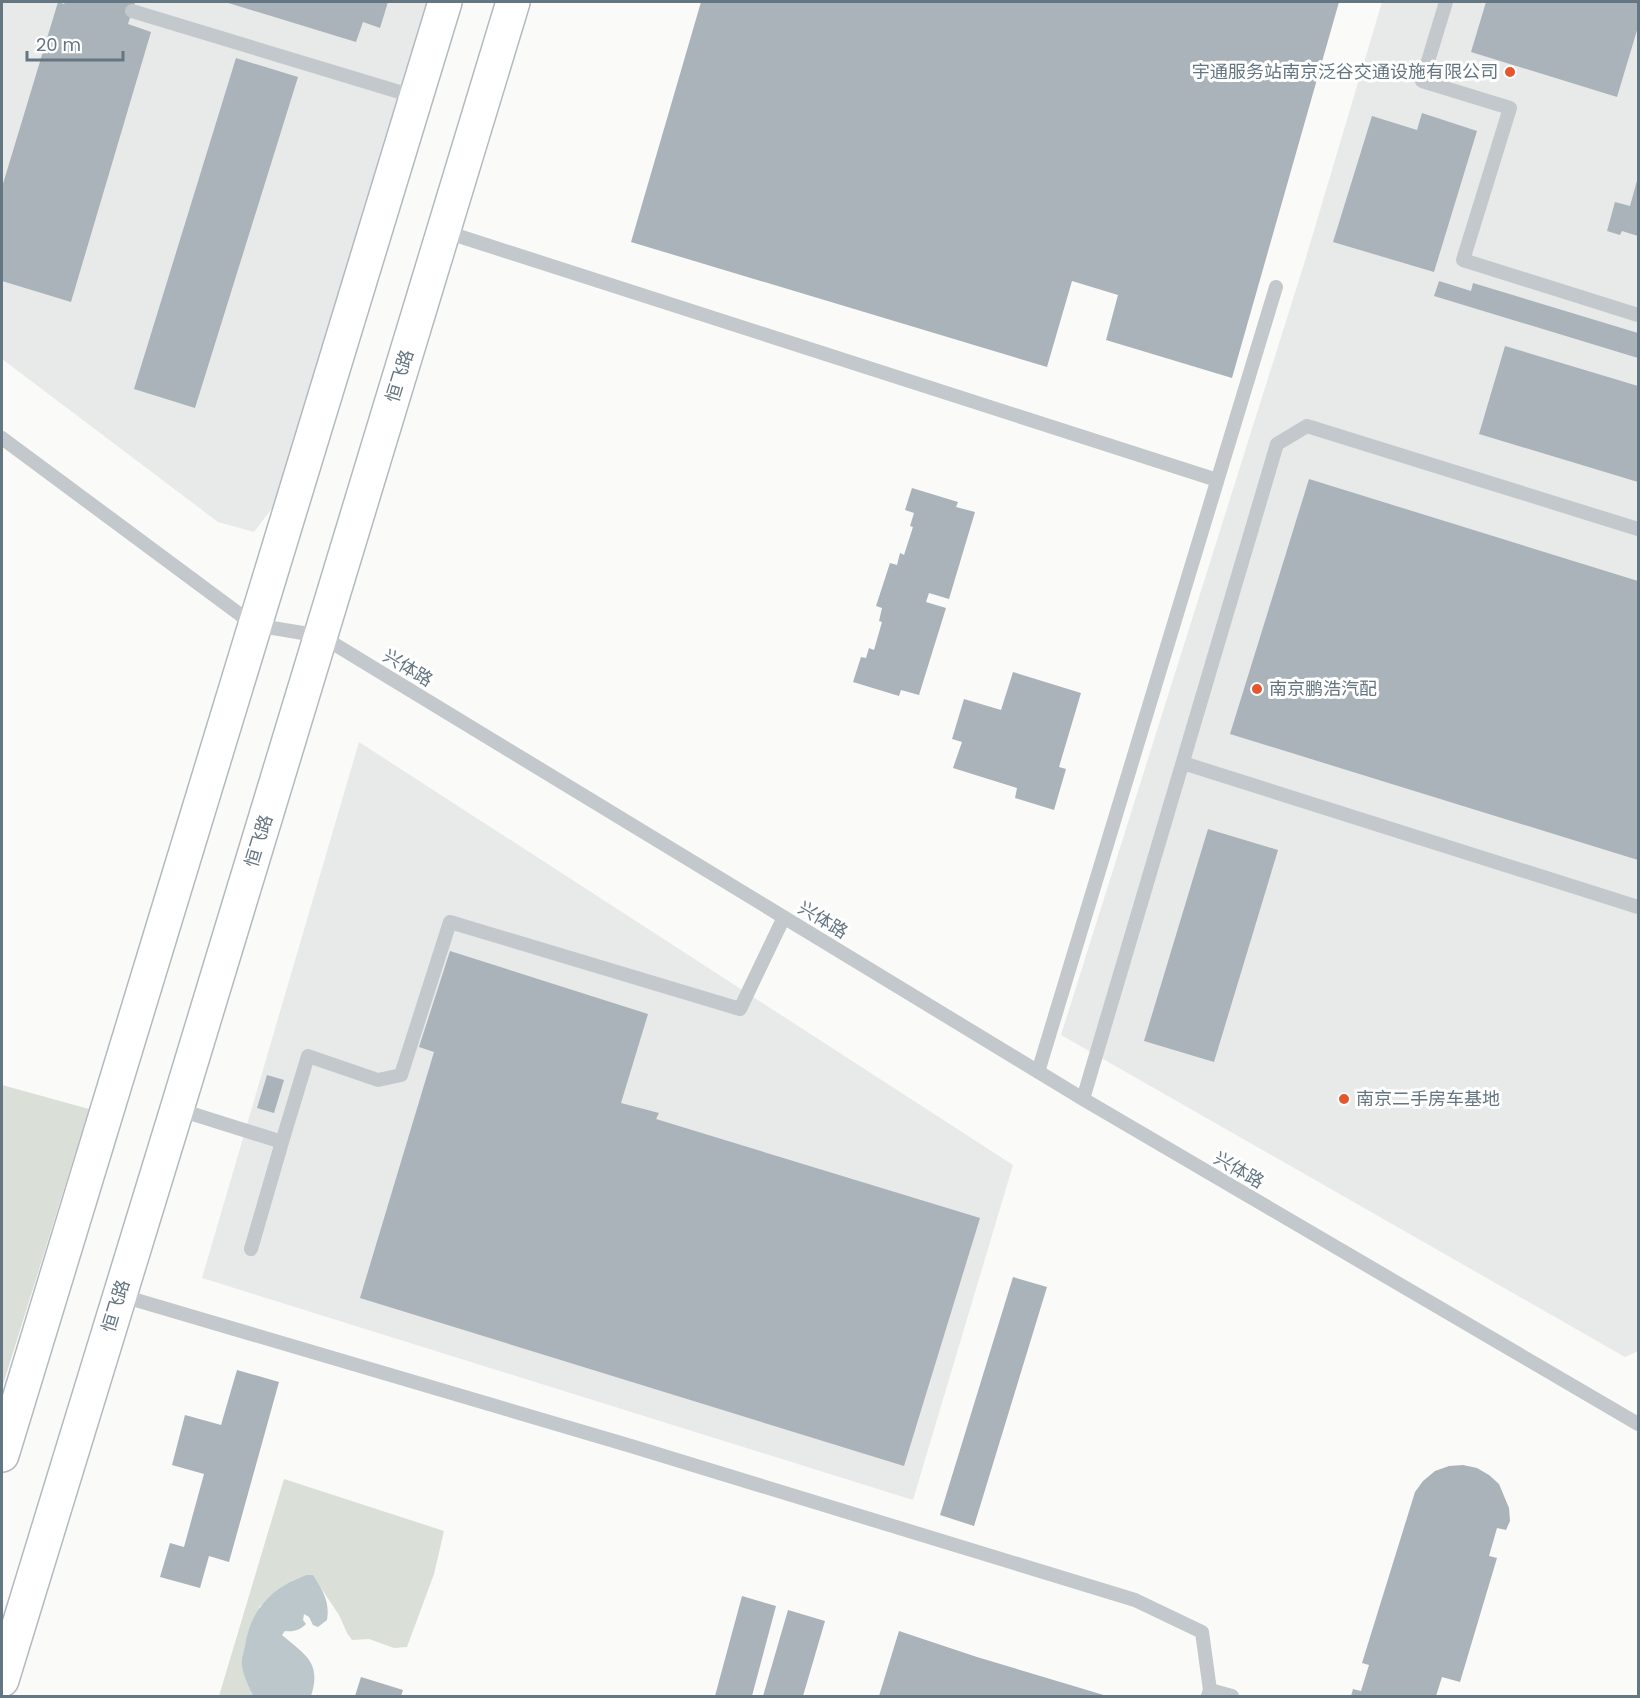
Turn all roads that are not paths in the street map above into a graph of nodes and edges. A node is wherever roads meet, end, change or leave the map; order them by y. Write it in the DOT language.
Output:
graph roads {
  1 [pos="445,2"];
  2 [pos="513,2"];
  3 [pos="1446,2"];
  4 [pos="132,11"];
  5 [pos="416,97"];
  6 [pos="443,231"];
  7 [pos="1276,287"];
  8 [pos="1638,315"];
  9 [pos="2,438"];
  10 [pos="1217,480"];
  11 [pos="1638,529"];
  12 [pos="254,625"];
  13 [pos="321,636"];
  14 [pos="1183,764"];
  15 [pos="1638,907"];
  16 [pos="784,917"];
  17 [pos="1038,1072"];
  18 [pos="1083,1099"];
  19 [pos="177,1109"];
  20 [pos="282,1142"];
  21 [pos="251,1249"];
  22 [pos="119,1295"];
  23 [pos="1638,1424"];
  24 [pos="2,1455"];
  25 [pos="2,1680"];
  26 [pos="1209,1693"];
  27 [pos="1232,1696"];
  1 -- 5 [label="main road"];
  2 -- 6 [label="main road, 恒飞路"];
  3 -- 8 [label="lane"];
  4 -- 5 [label="lane"];
  5 -- 12 [label="main road"];
  6 -- 10 [label="lane"];
  6 -- 13 [label="main road, 恒飞路"];
  7 -- 10 [label="lane"];
  9 -- 12 [label="lane, 兴体路"];
  10 -- 17 [label="lane"];
  11 -- 14 [label="lane"];
  12 -- 13 [label="lane, 兴体路"];
  12 -- 24 [label="main road"];
  13 -- 16 [label="lane, 兴体路"];
  13 -- 19 [label="main road, 恒飞路"];
  14 -- 15 [label="lane"];
  14 -- 18 [label="lane"];
  16 -- 17 [label="lane, 兴体路"];
  16 -- 20 [label="lane"];
  17 -- 18 [label="lane, 兴体路"];
  18 -- 23 [label="lane, 兴体路"];
  19 -- 20 [label="lane"];
  19 -- 22 [label="main road, 恒飞路"];
  20 -- 21 [label="lane"];
  22 -- 25 [label="main road, 恒飞路"];
  22 -- 26 [label="lane"];
  26 -- 27 [label="lane"];
}
